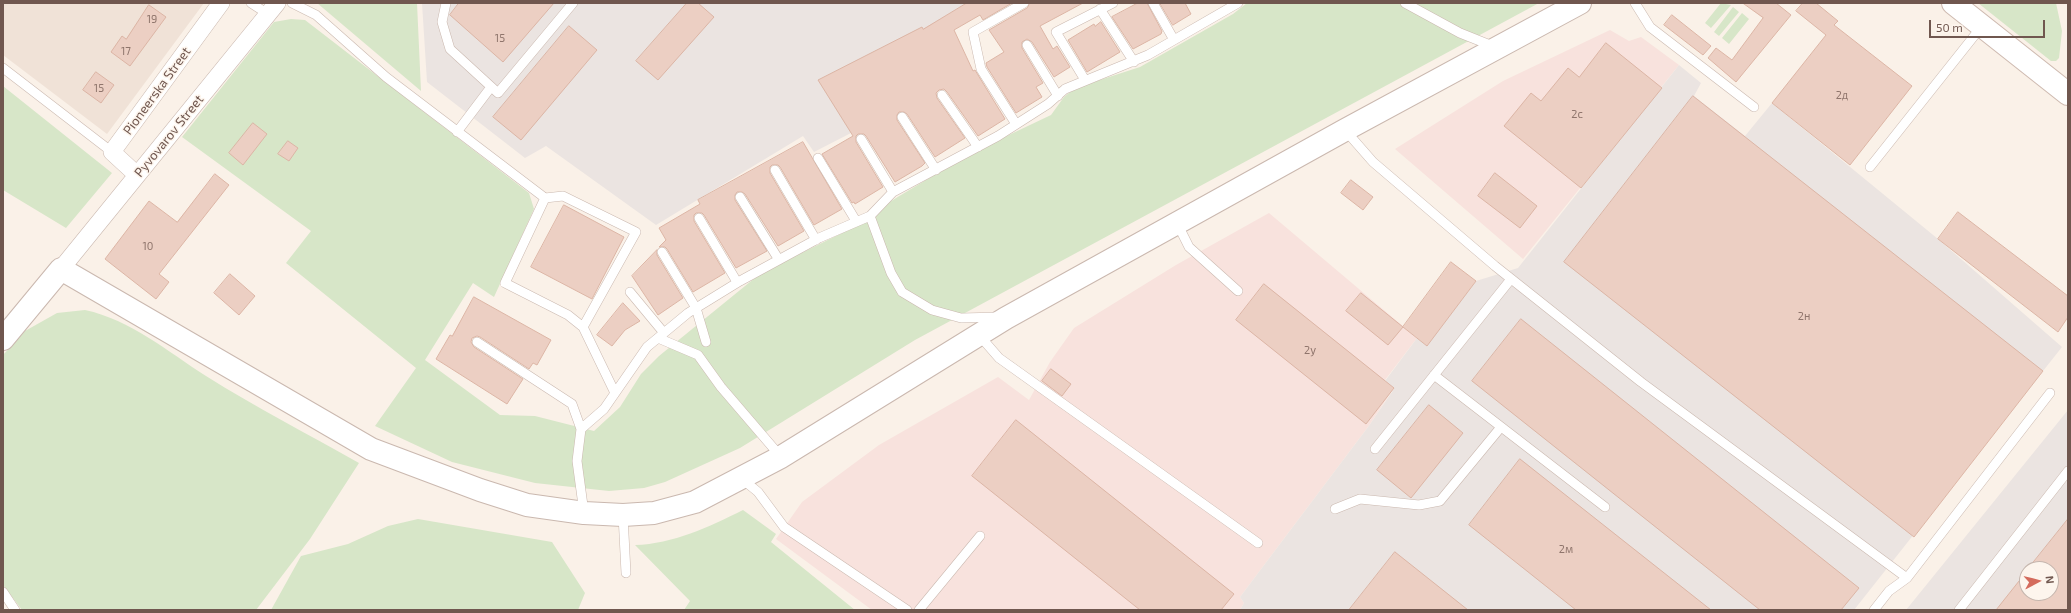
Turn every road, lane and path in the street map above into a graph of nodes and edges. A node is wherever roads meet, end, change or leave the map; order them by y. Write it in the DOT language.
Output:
graph roads {
  1 [pos="222,3"];
  2 [pos="251,3"];
  3 [pos="292,3"];
  4 [pos="446,3"];
  5 [pos="573,3"];
  6 [pos="1024,3"];
  7 [pos="1113,3"];
  8 [pos="1153,3"];
  9 [pos="1238,3"];
  10 [pos="1405,3"];
  11 [pos="1580,3"];
  12 [pos="1635,3"];
  13 [pos="1953,3"];
  14 [pos="272,9"];
  15 [pos="1100,10"];
  16 [pos="1982,26"];
  17 [pos="1174,40"];
  18 [pos="1027,45"];
  19 [pos="1497,48"];
  20 [pos="1134,62"];
  21 [pos="3,68"];
  22 [pos="1085,80"];
  23 [pos="491,87"];
  24 [pos="2068,94"];
  25 [pos="942,95"];
  26 [pos="1058,96"];
  27 [pos="1754,107"];
  28 [pos="902,117"];
  29 [pos="1016,124"];
  30 [pos="1345,130"];
  31 [pos="457,132"];
  32 [pos="861,139"];
  33 [pos="978,147"];
  34 [pos="112,152"];
  35 [pos="818,158"];
  36 [pos="1870,167"];
  37 [pos="775,170"];
  38 [pos="936,170"];
  39 [pos="137,175"];
  40 [pos="893,192"];
  41 [pos="740,197"];
  42 [pos="545,198"];
  43 [pos="870,216"];
  44 [pos="699,218"];
  45 [pos="856,221"];
  46 [pos="1177,223"];
  47 [pos="816,240"];
  48 [pos="662,252"];
  49 [pos="779,260"];
  50 [pos="61,269"];
  51 [pos="1511,279"];
  52 [pos="737,282"];
  53 [pos="1238,291"];
  54 [pos="630,292"];
  55 [pos="696,308"];
  56 [pos="1006,318"];
  57 [pos="583,327"];
  58 [pos="978,334"];
  59 [pos="661,336"];
  60 [pos="3,339"];
  61 [pos="476,342"];
  62 [pos="706,342"];
  63 [pos="1434,375"];
  64 [pos="2050,393"];
  65 [pos="614,394"];
  66 [pos="1501,427"];
  67 [pos="582,429"];
  68 [pos="1375,449"];
  69 [pos="781,457"];
  70 [pos="2068,471"];
  71 [pos="740,478"];
  72 [pos="1605,506"];
  73 [pos="1335,509"];
  74 [pos="584,513"];
  75 [pos="623,515"];
  76 [pos="980,536"];
  77 [pos="1258,543"];
  78 [pos="626,573"];
  79 [pos="1907,578"];
  80 [pos="3,592"];
  81 [pos="15,610"];
  82 [pos="907,610"];
  83 [pos="919,610"];
  84 [pos="1874,610"];
  85 [pos="1958,610"];
  1 -- 34 [label="street, Pioneerska Street"];
  2 -- 14 [label="lane"];
  3 -- 31 [label="lane"];
  4 -- 23 [label="lane"];
  5 -- 23 [label="lane"];
  6 -- 29 [label="lane"];
  7 -- 15 [label="lane"];
  8 -- 17 [label="lane"];
  9 -- 17 [label="lane"];
  10 -- 19 [label="lane"];
  11 -- 19 [label="street"];
  12 -- 27 [label="lane"];
  13 -- 16 [label="street"];
  14 -- 39 [label="street, Pyvovarov Street"];
  15 -- 20 [label="lane"];
  15 -- 22 [label="lane"];
  16 -- 24 [label="street"];
  16 -- 36 [label="lane"];
  17 -- 20 [label="lane"];
  18 -- 26 [label="lane"];
  19 -- 30 [label="street"];
  20 -- 22 [label="lane"];
  21 -- 34 [label="lane"];
  22 -- 26 [label="lane"];
  23 -- 31 [label="lane"];
  25 -- 33 [label="lane"];
  26 -- 29 [label="lane"];
  28 -- 38 [label="lane"];
  29 -- 33 [label="lane"];
  30 -- 46 [label="street"];
  30 -- 51 [label="lane"];
  31 -- 42 [label="lane"];
  32 -- 40 [label="lane"];
  33 -- 38 [label="lane"];
  34 -- 39 [label="street"];
  35 -- 45 [label="lane"];
  37 -- 47 [label="lane"];
  38 -- 40 [label="lane"];
  39 -- 50 [label="street, Pyvovarov Street"];
  40 -- 43 [label="lane"];
  41 -- 49 [label="lane"];
  42 -- 57 [label="lane"];
  42 -- 57 [label="lane"];
  43 -- 45 [label="lane"];
  43 -- 56 [label="lane"];
  44 -- 52 [label="lane"];
  45 -- 47 [label="lane"];
  46 -- 53 [label="lane"];
  46 -- 56 [label="street"];
  47 -- 49 [label="lane"];
  48 -- 55 [label="lane"];
  49 -- 52 [label="lane"];
  50 -- 60 [label="street"];
  50 -- 74 [label="street"];
  51 -- 63 [label="lane"];
  51 -- 79 [label="lane"];
  52 -- 55 [label="lane"];
  54 -- 59 [label="lane"];
  55 -- 59 [label="lane"];
  55 -- 62 [label="lane"];
  56 -- 58 [label="street"];
  57 -- 65 [label="lane"];
  58 -- 69 [label="street"];
  58 -- 77 [label="lane"];
  59 -- 65 [label="lane"];
  59 -- 69 [label="lane"];
  61 -- 67 [label="lane"];
  63 -- 66 [label="lane"];
  63 -- 68 [label="lane"];
  64 -- 79 [label="lane"];
  65 -- 67 [label="lane"];
  66 -- 72 [label="lane"];
  66 -- 73 [label="lane"];
  67 -- 74 [label="lane"];
  69 -- 71 [label="street"];
  70 -- 85 [label="lane"];
  71 -- 75 [label="street"];
  71 -- 82 [label="lane"];
  74 -- 75 [label="street"];
  75 -- 78 [label="lane"];
  76 -- 83 [label="lane"];
  79 -- 84 [label="lane"];
  80 -- 81 [label="lane"];
}
